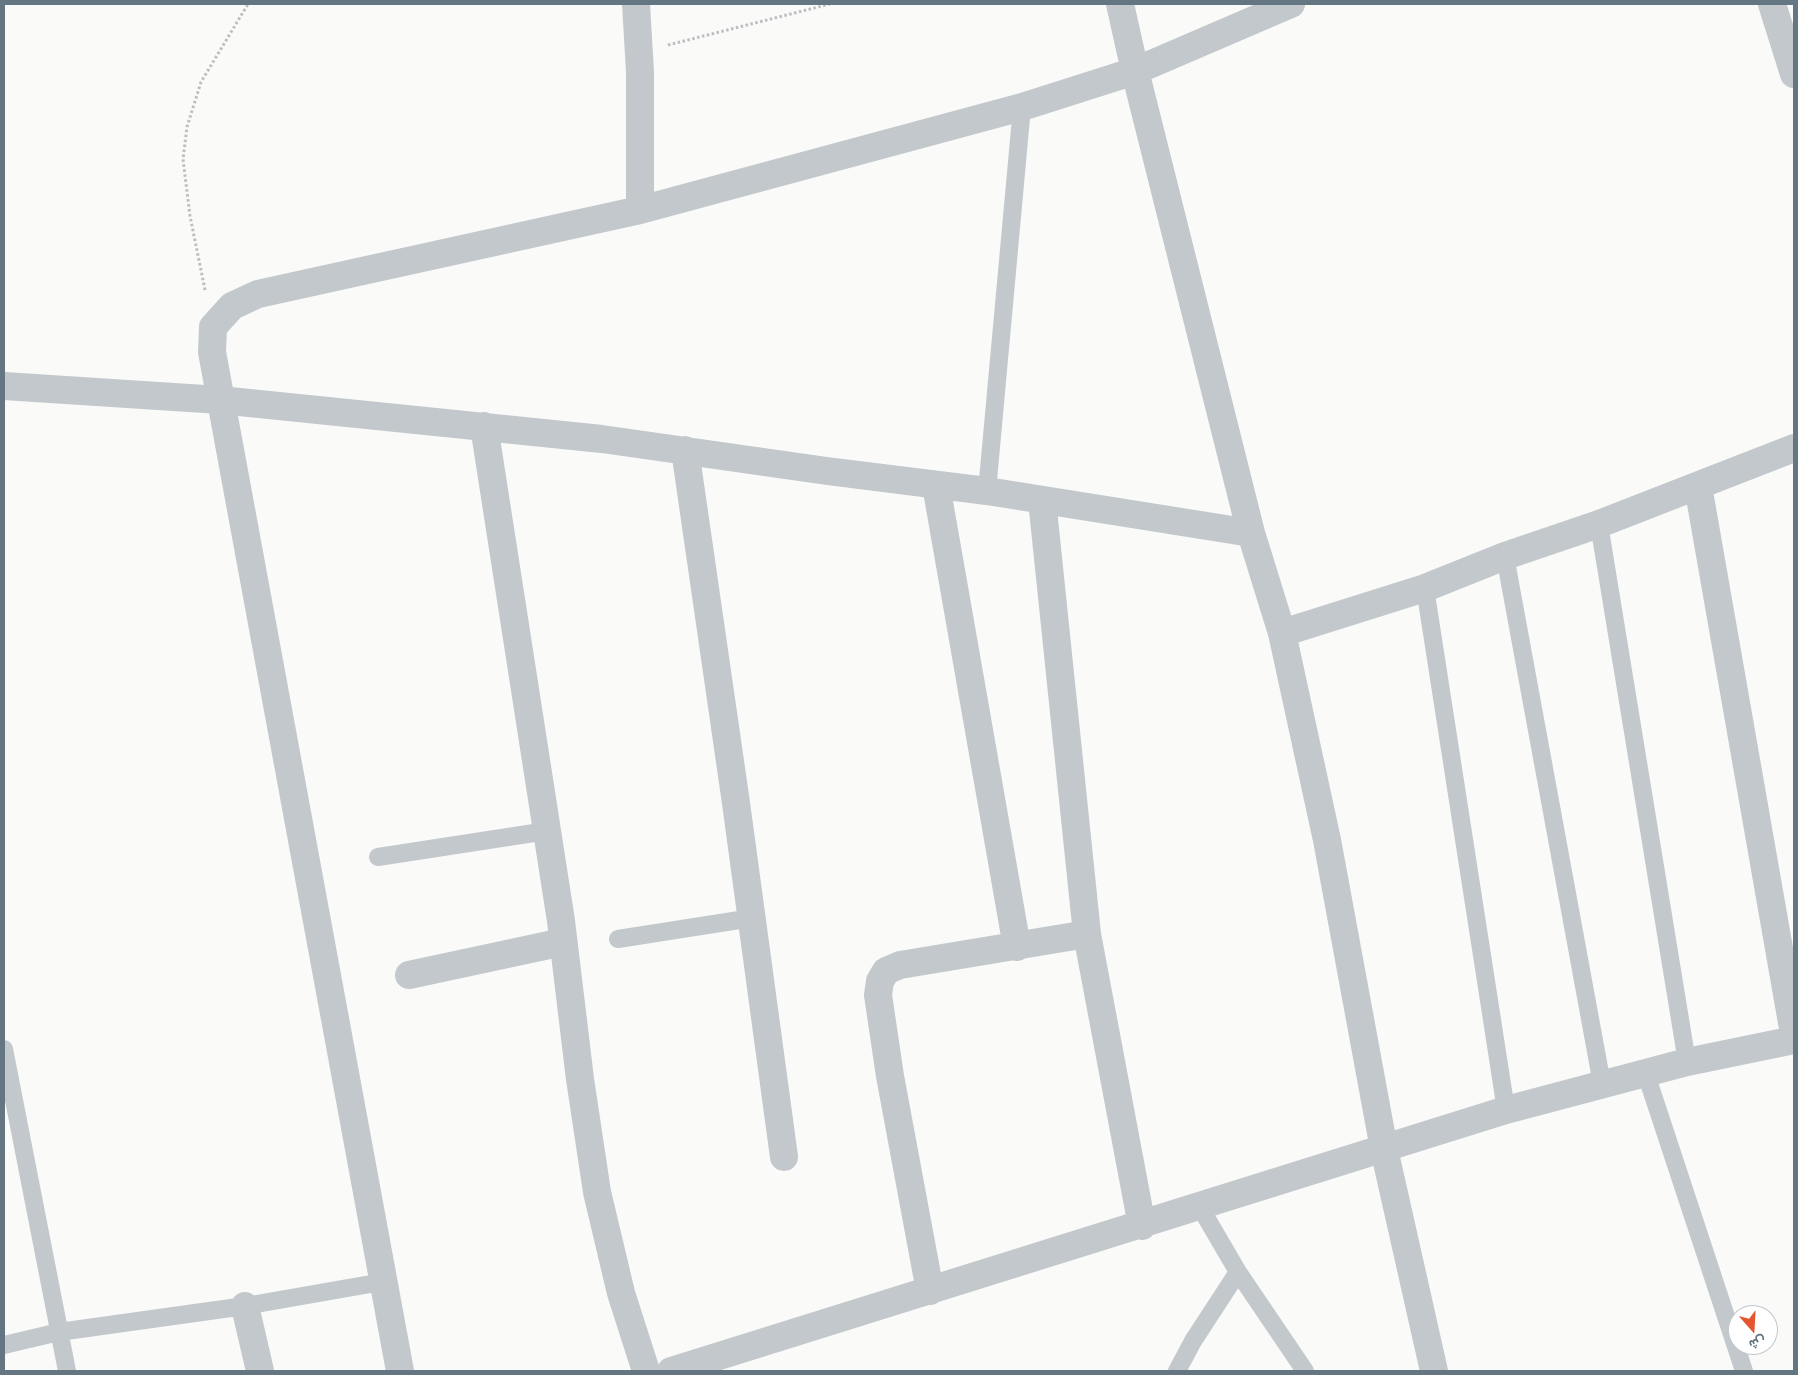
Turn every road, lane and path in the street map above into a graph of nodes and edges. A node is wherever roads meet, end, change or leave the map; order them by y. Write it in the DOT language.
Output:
graph roads {
  1 [pos="248,4"];
  2 [pos="636,4"];
  3 [pos="830,4"];
  4 [pos="1120,4"];
  5 [pos="1291,4"];
  6 [pos="1772,4"];
  7 [pos="1788,29"];
  8 [pos="639,52"];
  9 [pos="1135,71"];
  10 [pos="1794,74"];
  11 [pos="1022,107"];
  12 [pos="640,210"];
  13 [pos="213,328"];
  14 [pos="4,386"];
  15 [pos="220,400"];
  16 [pos="484,426"];
  17 [pos="1794,448"];
  18 [pos="685,450"];
  19 [pos="936,485"];
  20 [pos="1698,486"];
  21 [pos="987,491"];
  22 [pos="1042,500"];
  23 [pos="1599,524"];
  24 [pos="1252,533"];
  25 [pos="1506,556"];
  26 [pos="1425,588"];
  27 [pos="1282,633"];
  28 [pos="547,831"];
  29 [pos="378,857"];
  30 [pos="752,918"];
  31 [pos="1087,934"];
  32 [pos="618,939"];
  33 [pos="563,942"];
  34 [pos="1016,947"];
  35 [pos="409,974"];
  36 [pos="1794,1034"];
  37 [pos="1794,1040"];
  38 [pos="4,1049"];
  39 [pos="1687,1062"];
  40 [pos="1646,1074"];
  41 [pos="1602,1084"];
  42 [pos="1506,1110"];
  43 [pos="1384,1149"];
  44 [pos="784,1157"];
  45 [pos="1200,1207"];
  46 [pos="1142,1226"];
  47 [pos="1238,1272"];
  48 [pos="382,1282"];
  49 [pos="930,1291"];
  50 [pos="245,1306"];
  51 [pos="58,1332"];
  52 [pos="4,1345"];
  53 [pos="67,1371"];
  54 [pos="260,1371"];
  55 [pos="400,1371"];
  56 [pos="646,1371"];
  57 [pos="671,1371"];
  58 [pos="1177,1371"];
  59 [pos="1305,1371"];
  60 [pos="1434,1371"];
  61 [pos="1744,1371"];
  1 -- 13 [label="path"];
  2 -- 8 [label="street"];
  3 -- 8 [label="path"];
  4 -- 9 [label="street"];
  5 -- 9 [label="street"];
  6 -- 7 [label="street"];
  7 -- 10 [label="street"];
  8 -- 12 [label="street"];
  9 -- 11 [label="street"];
  9 -- 24 [label="street"];
  11 -- 12 [label="street"];
  11 -- 21 [label="lane"];
  12 -- 13 [label="street"];
  13 -- 15 [label="street"];
  14 -- 15 [label="street"];
  15 -- 16 [label="street"];
  15 -- 48 [label="street"];
  16 -- 18 [label="street"];
  16 -- 28 [label="street"];
  17 -- 20 [label="street"];
  18 -- 19 [label="street"];
  18 -- 30 [label="street"];
  19 -- 21 [label="street"];
  19 -- 34 [label="street"];
  20 -- 23 [label="street"];
  20 -- 36 [label="street"];
  21 -- 22 [label="street"];
  22 -- 24 [label="street"];
  22 -- 31 [label="street"];
  23 -- 25 [label="street"];
  23 -- 39 [label="lane"];
  24 -- 27 [label="street"];
  25 -- 26 [label="street"];
  25 -- 41 [label="lane"];
  26 -- 27 [label="street"];
  26 -- 42 [label="lane"];
  27 -- 43 [label="street"];
  28 -- 29 [label="lane"];
  28 -- 33 [label="street"];
  30 -- 32 [label="lane"];
  30 -- 44 [label="street"];
  31 -- 34 [label="street"];
  31 -- 46 [label="street"];
  33 -- 35 [label="street"];
  33 -- 56 [label="street"];
  34 -- 49 [label="street"];
  37 -- 39 [label="street"];
  38 -- 51 [label="lane"];
  39 -- 40 [label="street"];
  40 -- 41 [label="street"];
  40 -- 61 [label="lane"];
  41 -- 42 [label="street"];
  42 -- 43 [label="street"];
  43 -- 45 [label="street"];
  43 -- 60 [label="street"];
  45 -- 46 [label="street"];
  45 -- 47 [label="lane"];
  46 -- 49 [label="street"];
  47 -- 58 [label="lane"];
  47 -- 59 [label="lane"];
  48 -- 50 [label="lane"];
  48 -- 55 [label="street"];
  49 -- 57 [label="street"];
  50 -- 51 [label="lane"];
  50 -- 54 [label="street"];
  51 -- 52 [label="lane"];
  51 -- 53 [label="lane"];
}
